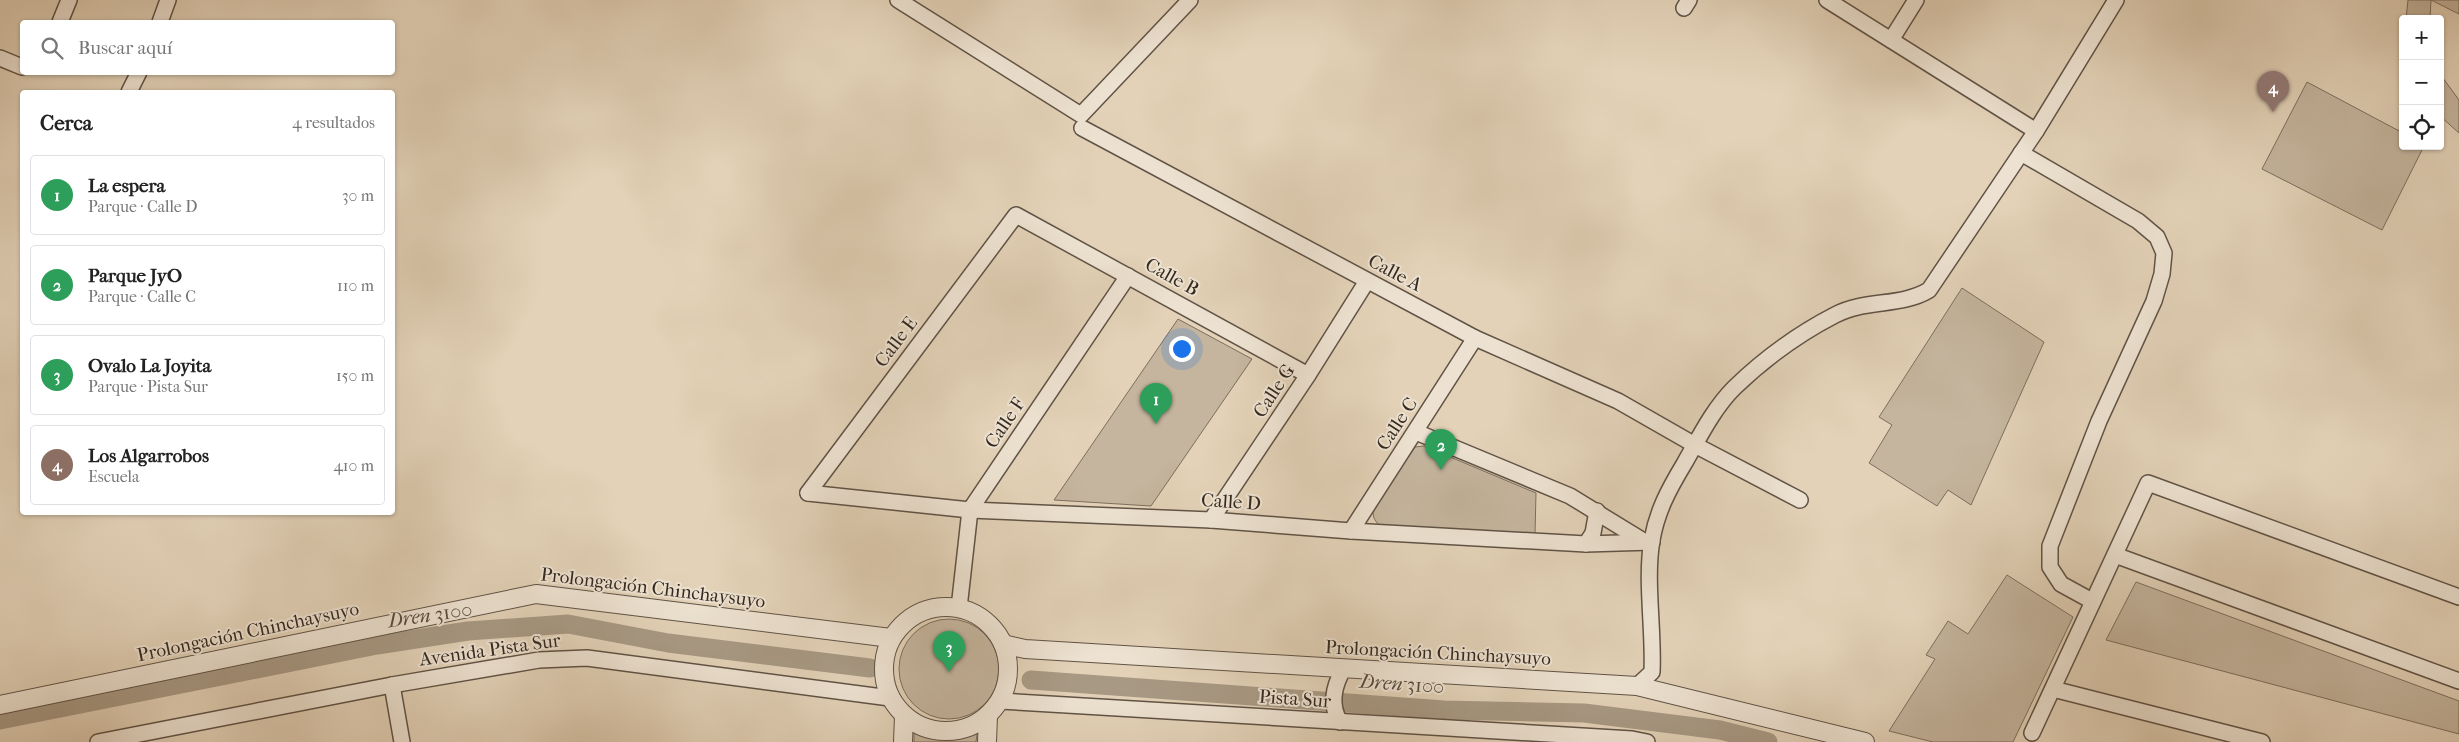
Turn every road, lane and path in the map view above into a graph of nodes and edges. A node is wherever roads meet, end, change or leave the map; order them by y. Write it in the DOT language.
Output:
graph roads {
  1 [pos="69,0"];
  2 [pos="168,0"];
  3 [pos="898,0"];
  4 [pos="1190,0"];
  5 [pos="1827,0"];
  6 [pos="1916,0"];
  7 [pos="2116,0"];
  8 [pos="61,20"];
  9 [pos="161,20"];
  10 [pos="1891,40"];
  11 [pos="0,58"];
  12 [pos="20,65"];
  13 [pos="138,75"];
  14 [pos="130,90"];
  15 [pos="1082,128"];
  16 [pos="2036,131"];
  17 [pos="2021,152"];
  18 [pos="1016,215"];
  19 [pos="1128,276"];
  20 [pos="1366,281"];
  21 [pos="1475,338"];
  22 [pos="1308,375"];
  23 [pos="1416,432"];
  24 [pos="1695,445"];
  25 [pos="808,493"];
  26 [pos="1800,500"];
  27 [pos="970,510"];
  28 [pos="1597,511"];
  29 [pos="1211,520"];
  30 [pos="1351,531"];
  31 [pos="1649,542"];
  32 [pos="1586,544"];
  33 [pos="2115,555"];
  34 [pos="2459,597"];
  35 [pos="2092,601"];
  36 [pos="959,608"];
  37 [pos="891,638"];
  38 [pos="1003,644"];
  39 [pos="1341,673"];
  40 [pos="2459,681"];
  41 [pos="392,685"];
  42 [pos="1637,686"];
  43 [pos="2053,689"];
  44 [pos="890,698"];
  45 [pos="1000,701"];
  46 [pos="0,705"];
  47 [pos="904,716"];
  48 [pos="988,716"];
  49 [pos="1338,718"];
  50 [pos="2032,733"];
  51 [pos="1632,741"];
  52 [pos="98,742"];
  53 [pos="402,742"];
  54 [pos="903,742"];
  55 [pos="987,742"];
  56 [pos="1648,742"];
  57 [pos="1865,742"];
  58 [pos="2262,742"];
  1 -- 8 [label="street"];
  2 -- 9 [label="street"];
  3 -- 4 [label="street"];
  5 -- 10 [label="street"];
  6 -- 10 [label="street"];
  7 -- 16 [label="street"];
  10 -- 16 [label="street"];
  11 -- 12 [label="street"];
  13 -- 14 [label="street"];
  15 -- 20 [label="street, Calle A"];
  16 -- 17 [label="street"];
  17 -- 24 [label="street"];
  17 -- 35 [label="street"];
  18 -- 19 [label="street, Calle B"];
  18 -- 25 [label="street, Calle E"];
  19 -- 22 [label="street, Calle B"];
  19 -- 27 [label="street, Calle F"];
  20 -- 21 [label="street, Calle A"];
  20 -- 22 [label="street, Calle G"];
  21 -- 23 [label="street, Calle C"];
  21 -- 24 [label="street, Calle A"];
  22 -- 29 [label="street, Calle G"];
  23 -- 28 [label="street"];
  23 -- 30 [label="street, Calle C"];
  24 -- 26 [label="street, Calle A"];
  24 -- 31 [label="street"];
  25 -- 27 [label="street, Calle D"];
  27 -- 29 [label="street, Calle D"];
  27 -- 36 [label="street, Calle F"];
  28 -- 31 [label="street"];
  28 -- 32 [label="street"];
  29 -- 30 [label="street, Calle D"];
  30 -- 32 [label="street, Calle D"];
  31 -- 32 [label="street, Calle D"];
  31 -- 42 [label="street"];
  33 -- 34 [label="street"];
  33 -- 35 [label="street"];
  33 -- 40 [label="street"];
  35 -- 43 [label="street"];
  36 -- 37 [label="street"];
  36 -- 38 [label="street"];
  37 -- 44 [label="street"];
  37 -- 46 [label="street, Prolongación Chinchaysuyo"];
  38 -- 39 [label="street, Prolongación Chinchaysuyo"];
  38 -- 45 [label="street"];
  39 -- 42 [label="street, Prolongación Chinchaysuyo"];
  39 -- 49 [label="street"];
  41 -- 44 [label="street, Avenida Pista Sur"];
  41 -- 52 [label="street, Avenida Pista Sur"];
  41 -- 53 [label="street"];
  42 -- 57 [label="street, Prolongación Chinchaysuyo"];
  43 -- 50 [label="street"];
  43 -- 58 [label="street"];
  44 -- 47 [label="street"];
  45 -- 48 [label="street"];
  45 -- 49 [label="street, Pista Sur"];
  47 -- 48 [label="street"];
  47 -- 54 [label="street"];
  48 -- 55 [label="street"];
  49 -- 51 [label="street, Pista Sur"];
  51 -- 56 [label="street, Pista Sur"];
}
